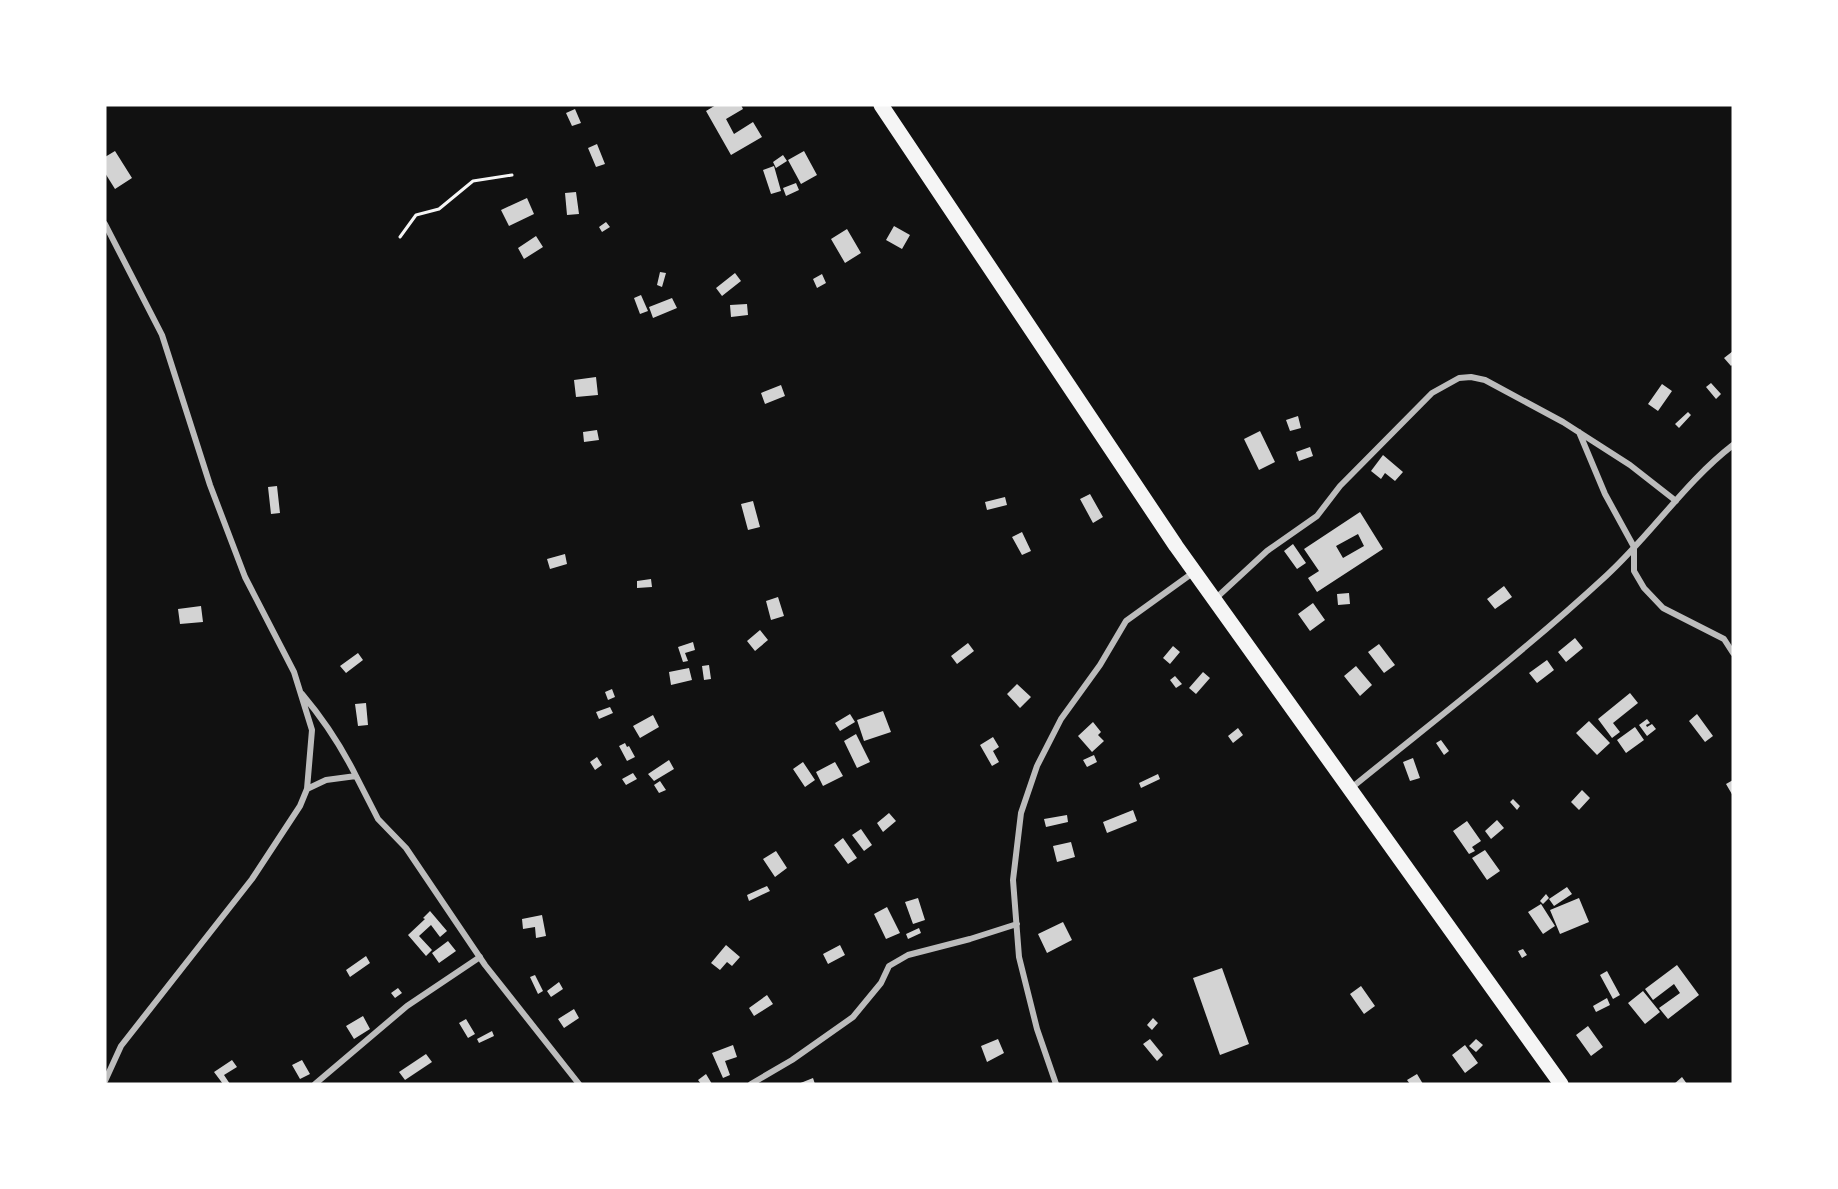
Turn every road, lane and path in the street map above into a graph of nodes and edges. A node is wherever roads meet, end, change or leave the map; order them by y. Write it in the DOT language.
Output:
graph roads {
  1 [pos="881,105"];
  2 [pos="512,175"];
  3 [pos="105,224"];
  4 [pos="400,237"];
  5 [pos="1579,431"];
  6 [pos="1733,445"];
  7 [pos="1676,501"];
  8 [pos="1634,547"];
  9 [pos="1194,572"];
  10 [pos="1214,600"];
  11 [pos="1733,653"];
  12 [pos="300,692"];
  13 [pos="356,776"];
  14 [pos="307,789"];
  15 [pos="1350,789"];
  16 [pos="1017,924"];
  17 [pos="480,957"];
  18 [pos="105,1081"];
  19 [pos="315,1084"];
  20 [pos="579,1084"];
  21 [pos="751,1084"];
  22 [pos="1056,1084"];
  23 [pos="1561,1084"];
  1 -- 9 [label="highway"];
  2 -- 4 [label="path"];
  3 -- 12 [label="street"];
  5 -- 7 [label="street"];
  5 -- 8 [label="street"];
  5 -- 10 [label="street"];
  6 -- 7 [label="street"];
  7 -- 8 [label="street"];
  8 -- 11 [label="street"];
  8 -- 15 [label="street"];
  9 -- 10 [label="highway"];
  9 -- 16 [label="street"];
  10 -- 15 [label="highway"];
  12 -- 13 [label="street"];
  12 -- 14 [label="street"];
  13 -- 14 [label="street"];
  13 -- 17 [label="street"];
  14 -- 18 [label="street"];
  15 -- 23 [label="highway"];
  16 -- 21 [label="street"];
  16 -- 22 [label="street"];
  17 -- 19 [label="street"];
  17 -- 20 [label="street"];
}
